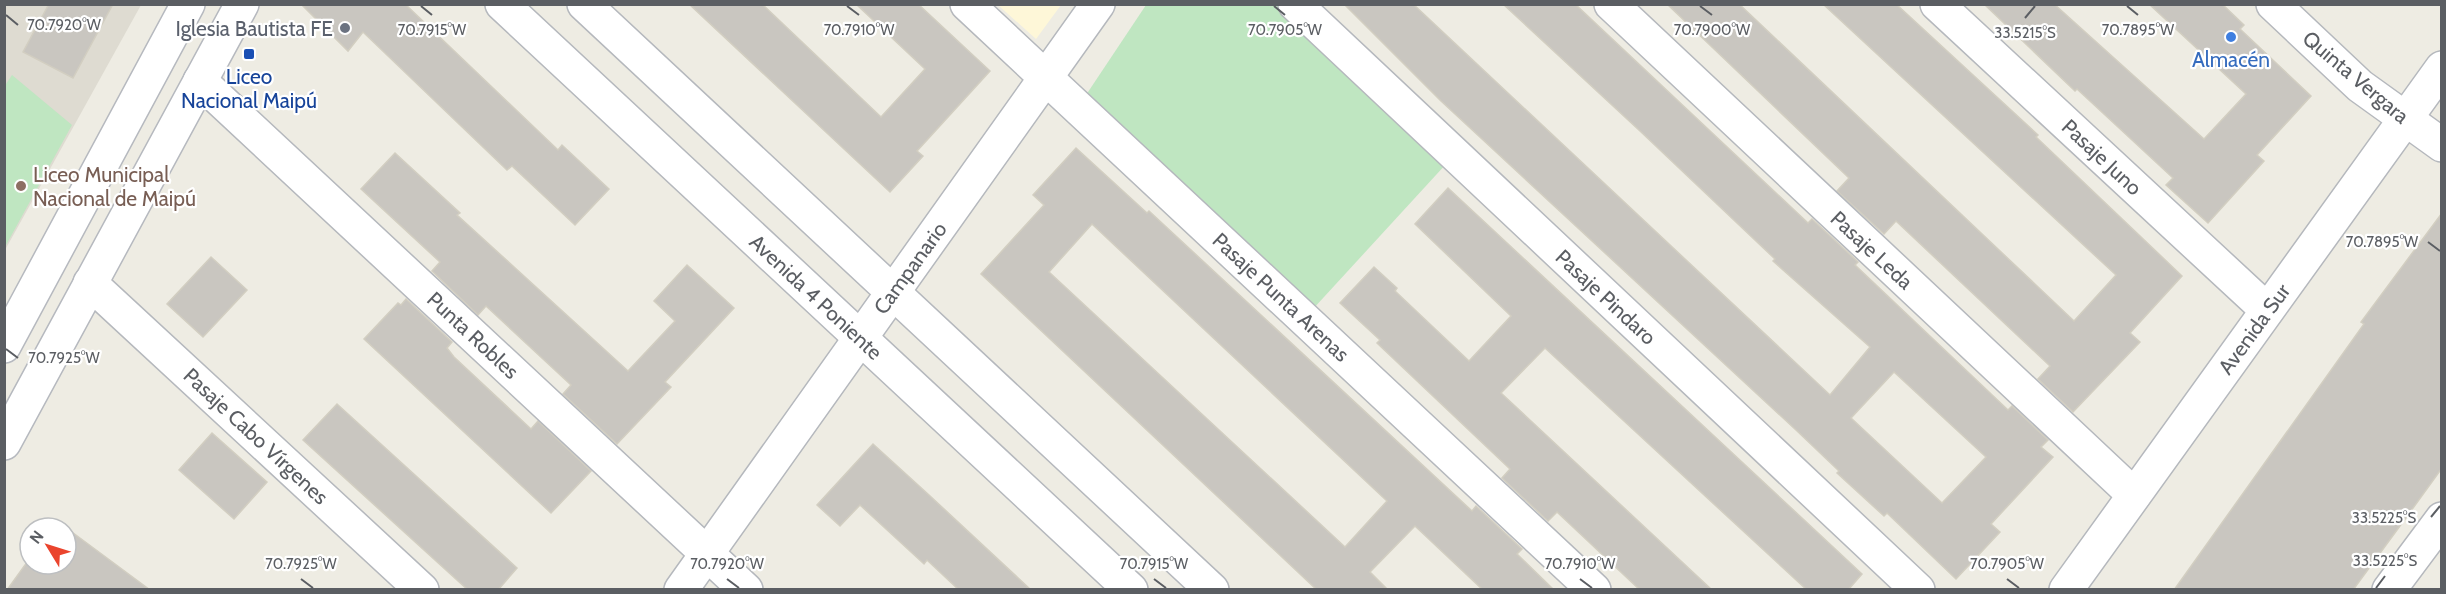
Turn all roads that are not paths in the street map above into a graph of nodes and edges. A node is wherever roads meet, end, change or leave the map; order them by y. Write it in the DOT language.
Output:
graph roads {
  1 [pos="188,4"];
  2 [pos="242,4"];
  3 [pos="502,4"];
  4 [pos="585,4"];
  5 [pos="967,4"];
  6 [pos="1098,4"];
  7 [pos="1295,4"];
  8 [pos="1611,4"];
  9 [pos="1936,4"];
  10 [pos="2272,4"];
  11 [pos="2442,68"];
  12 [pos="1046,78"];
  13 [pos="200,81"];
  14 [pos="2405,119"];
  15 [pos="2442,146"];
  16 [pos="90,282"];
  17 [pos="893,292"];
  18 [pos="2267,310"];
  19 [pos="860,338"];
  20 [pos="4,346"];
  21 [pos="4,443"];
  22 [pos="2134,495"];
  23 [pos="2442,519"];
  24 [pos="707,553"];
  25 [pos="422,590"];
  26 [pos="681,590"];
  27 [pos="746,590"];
  28 [pos="1131,590"];
  29 [pos="1212,590"];
  30 [pos="1594,590"];
  31 [pos="1918,590"];
  32 [pos="2066,590"];
  33 [pos="2389,590"];
  1 -- 20 [label="street"];
  2 -- 13 [label="street"];
  3 -- 19 [label="street, Avenida 4 Poniente"];
  4 -- 17 [label="street"];
  5 -- 12 [label="street, Pasaje Punta Arenas"];
  6 -- 12 [label="street, Campanario"];
  7 -- 31 [label="street, Pasaje Pindaro"];
  8 -- 22 [label="street, Pasaje Leda"];
  9 -- 18 [label="street, Pasaje Juno"];
  10 -- 14 [label="street, Quinta Vergara"];
  11 -- 14 [label="street, Avenida Sur"];
  12 -- 17 [label="street, Campanario"];
  12 -- 30 [label="street, Pasaje Punta Arenas"];
  13 -- 16 [label="street"];
  13 -- 24 [label="street, Punta Robles"];
  14 -- 15 [label="street, Quinta Vergara"];
  14 -- 18 [label="street, Avenida Sur"];
  16 -- 21 [label="street"];
  16 -- 25 [label="street, Pasaje Cabo Vírgenes"];
  17 -- 19 [label="street, Campanario"];
  17 -- 29 [label="street"];
  18 -- 22 [label="street, Avenida Sur"];
  19 -- 24 [label="street, Campanario"];
  19 -- 28 [label="street, Avenida 4 Poniente"];
  22 -- 32 [label="street, Avenida Sur"];
  23 -- 33 [label="street"];
  24 -- 26 [label="street, Campanario"];
  24 -- 27 [label="street, Punta Robles"];
}
